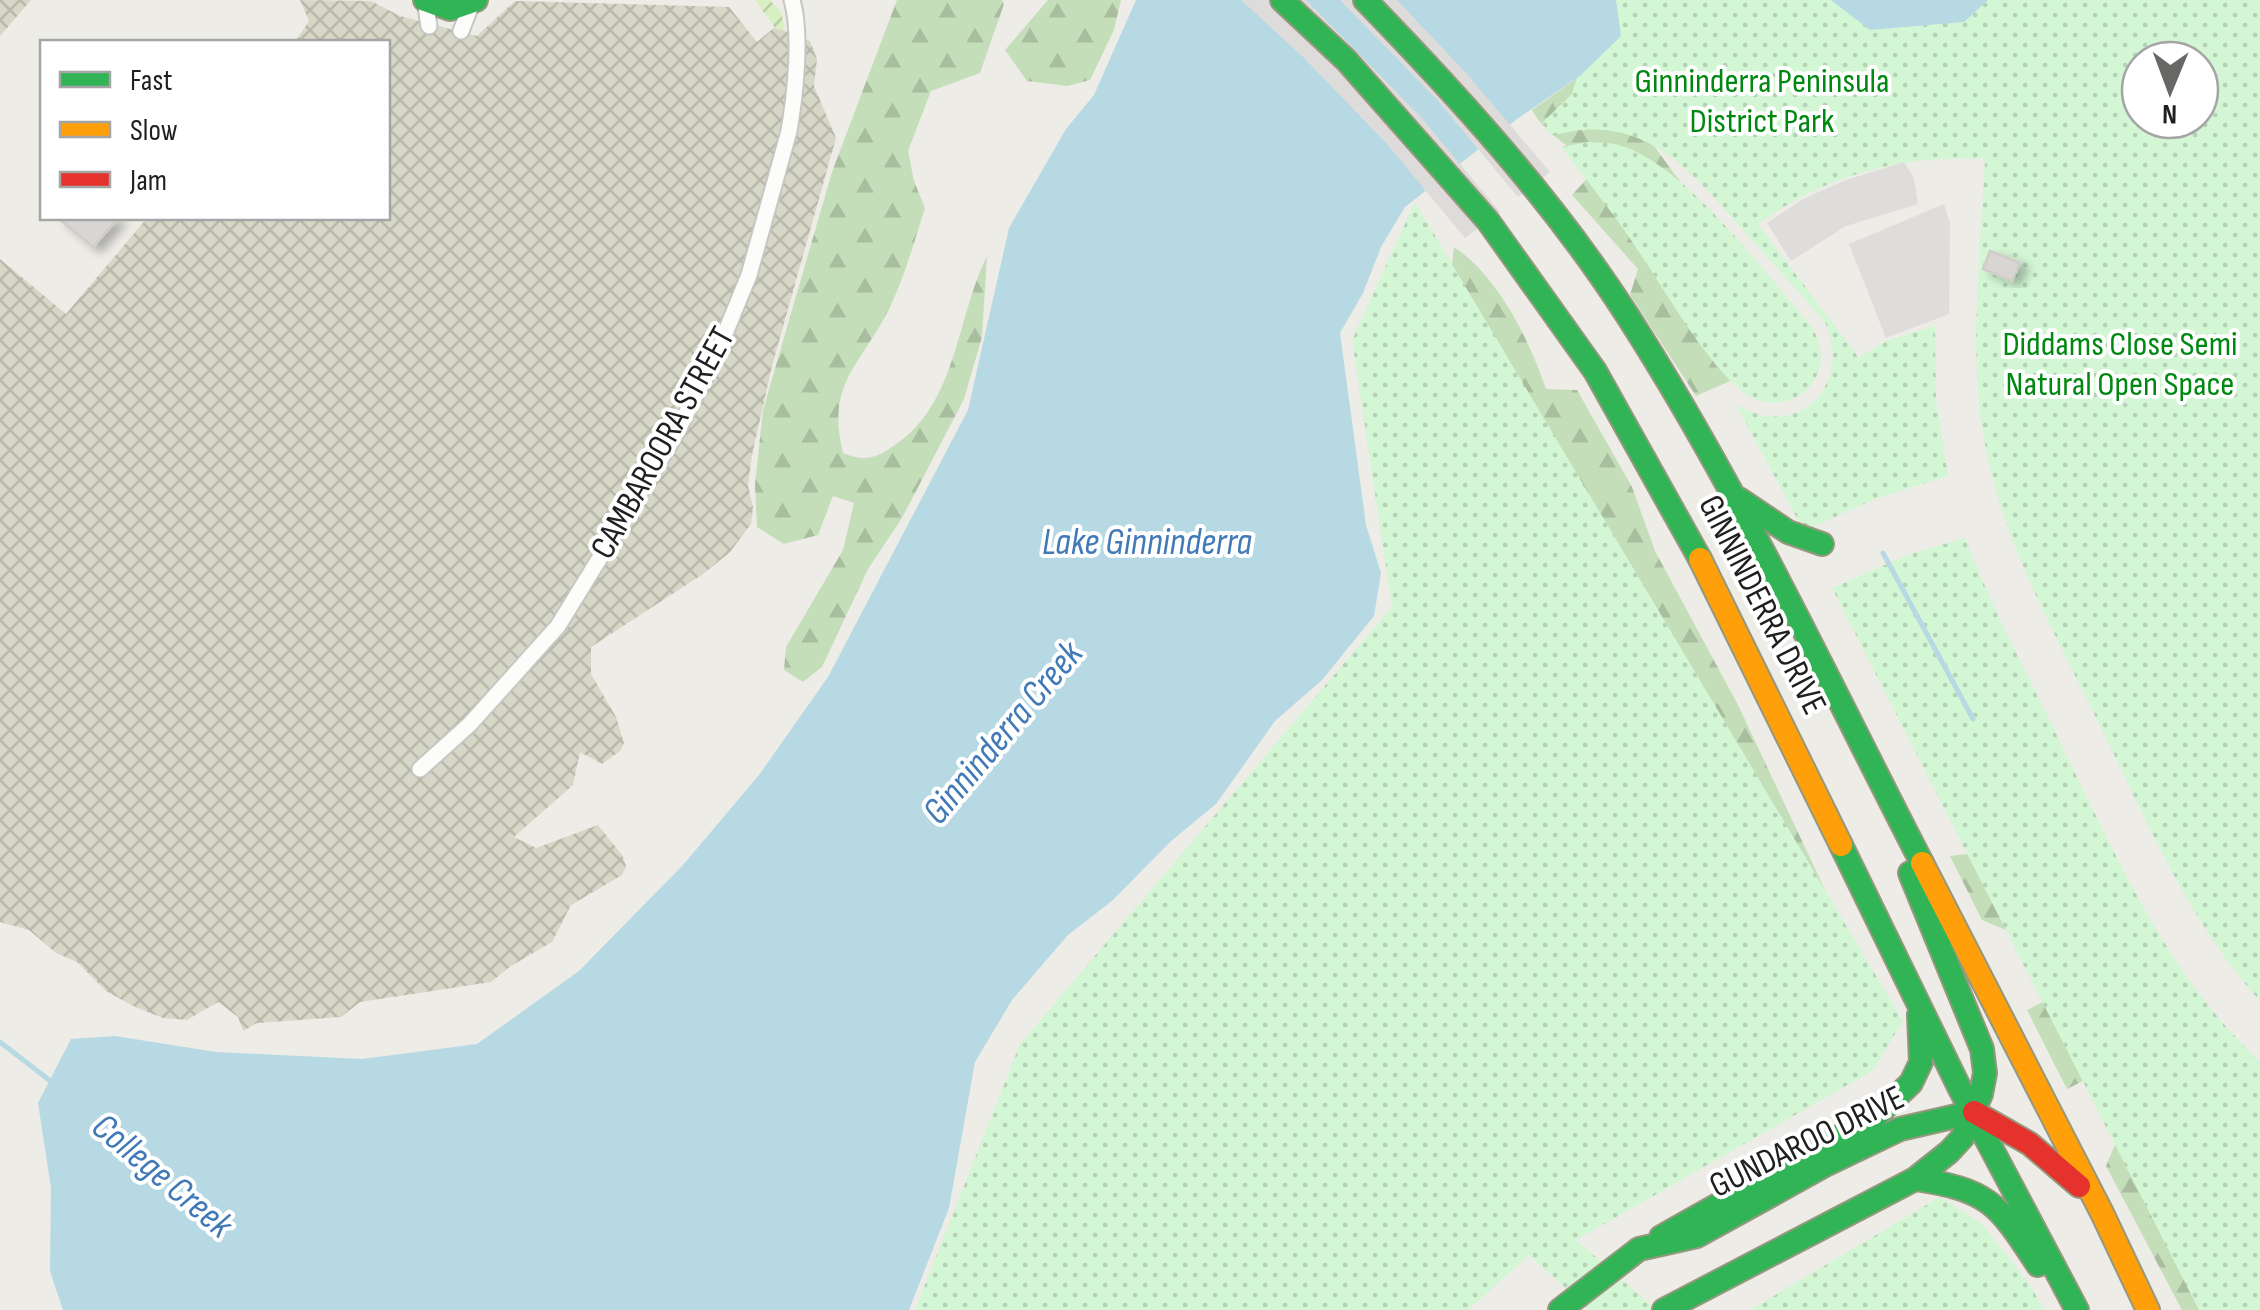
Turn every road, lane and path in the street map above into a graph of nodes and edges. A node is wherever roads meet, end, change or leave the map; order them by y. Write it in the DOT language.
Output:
graph roads {
  1 [pos="425,0"];
  2 [pos="792,0"];
  3 [pos="1282,0"];
  4 [pos="1366,0"];
  5 [pos="474,2"];
  6 [pos="429,26"];
  7 [pos="461,31"];
  8 [pos="1734,496"];
  9 [pos="1822,544"];
  10 [pos="1858,738"];
  11 [pos="420,769"];
  12 [pos="1916,994"];
  13 [pos="1974,1112"];
  14 [pos="1915,1179"];
  15 [pos="2102,1213"];
  16 [pos="1639,1249"];
  17 [pos="1560,1310"];
  18 [pos="1664,1310"];
  19 [pos="2076,1310"];
  20 [pos="2148,1310"];
  1 -- 5 [label="main road"];
  1 -- 6 [label="street"];
  2 -- 11 [label="street, CAMBAROORA STREET"];
  3 -- 12 [label="main road, GINNINDERRA DRIVE"];
  4 -- 8 [label="main road, GINNINDERRA DRIVE"];
  5 -- 7 [label="street"];
  8 -- 9 [label="main road"];
  8 -- 10 [label="main road, GINNINDERRA DRIVE"];
  10 -- 13 [label="main road"];
  10 -- 15 [label="main road, GINNINDERRA DRIVE"];
  12 -- 13 [label="main road, GINNINDERRA DRIVE"];
  12 -- 16 [label="main road"];
  13 -- 14 [label="main road"];
  13 -- 15 [label="main road"];
  13 -- 16 [label="main road, GUNDAROO DRIVE"];
  13 -- 19 [label="main road, GINNINDERRA DRIVE"];
  14 -- 18 [label="main road"];
  14 -- 19 [label="main road"];
  15 -- 20 [label="main road, GINNINDERRA DRIVE"];
  16 -- 17 [label="main road, GUNDAROO DRIVE"];
}
